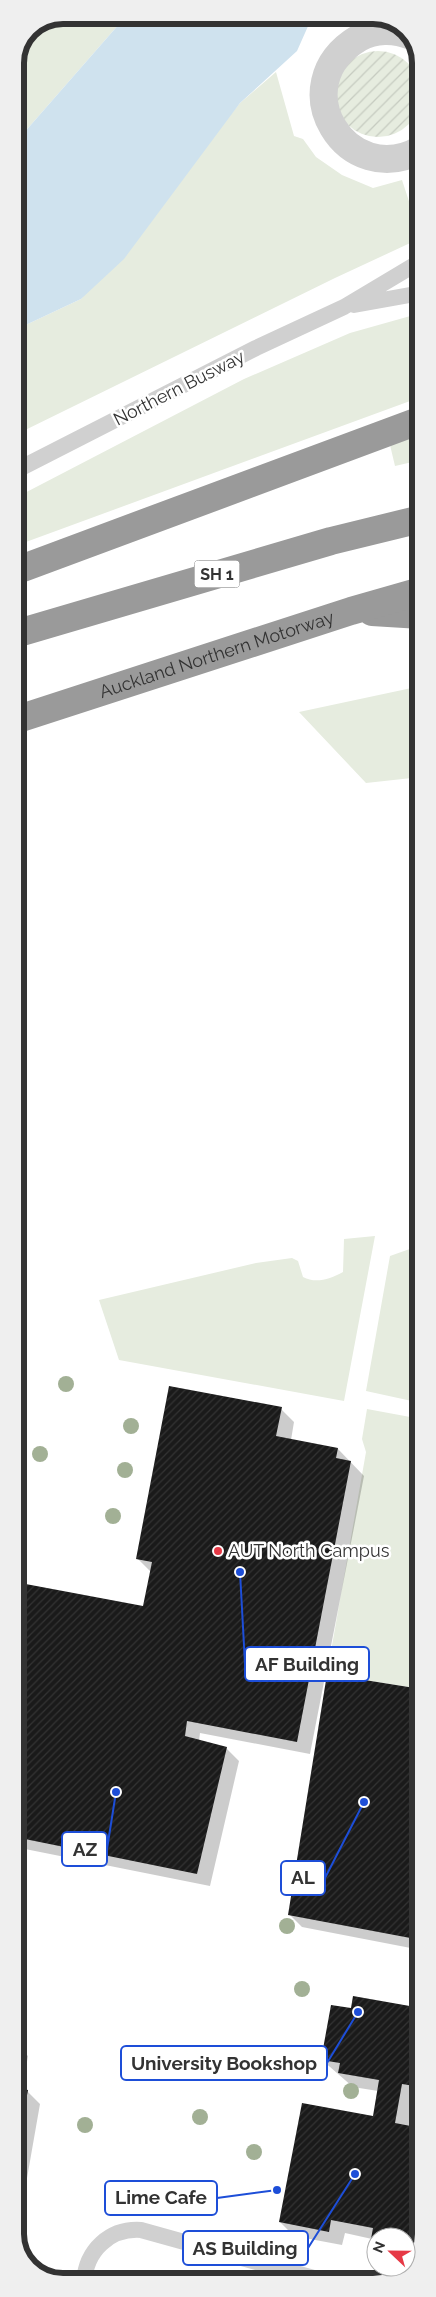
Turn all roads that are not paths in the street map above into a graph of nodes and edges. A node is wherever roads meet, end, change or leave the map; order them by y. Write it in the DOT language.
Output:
graph roads {
  1 [pos="361,25"];
  2 [pos="397,32"];
  3 [pos="412,157"];
  4 [pos="412,266"];
  5 [pos="412,295"];
  6 [pos="344,307"];
  7 [pos="412,423"];
  8 [pos="24,466"];
  9 [pos="412,521"];
  10 [pos="24,568"];
  11 [pos="412,593"];
  12 [pos="351,610"];
  13 [pos="412,614"];
  14 [pos="24,631"];
  15 [pos="24,717"];
  16 [pos="86,2273"];
  17 [pos="296,2273"];
  1 -- 2 [label="street"];
  1 -- 3 [label="street"];
  4 -- 6 [label="lane, Northern Busway"];
  5 -- 6 [label="lane, Northern Busway"];
  6 -- 8 [label="lane, Northern Busway"];
  7 -- 10 [label="highway"];
  9 -- 14 [label="highway, SH 1"];
  11 -- 12 [label="highway, Auckland Northern Motorway"];
  12 -- 13 [label="highway"];
  12 -- 15 [label="highway, Auckland Northern Motorway"];
  16 -- 17 [label="lane"];
}
